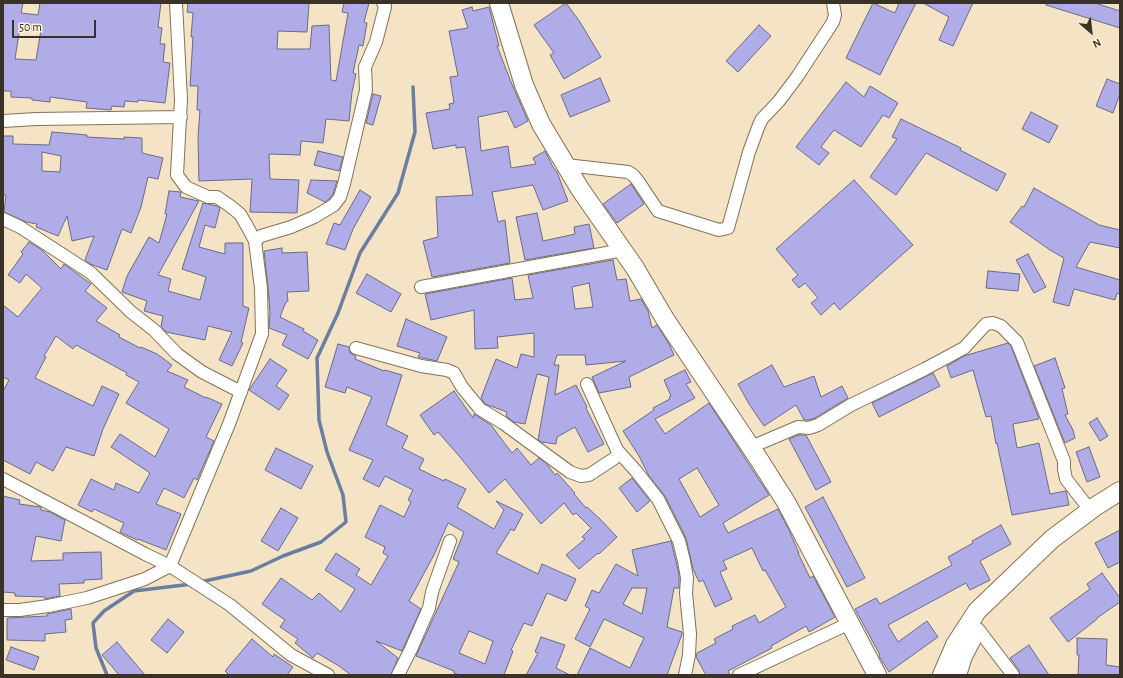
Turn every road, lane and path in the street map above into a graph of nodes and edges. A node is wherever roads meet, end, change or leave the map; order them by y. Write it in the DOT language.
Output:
graph roads {
  1 [pos="176,3"];
  2 [pos="383,3"];
  3 [pos="499,3"];
  4 [pos="833,3"];
  5 [pos="181,117"];
  6 [pos="3,121"];
  7 [pos="566,165"];
  8 [pos="3,219"];
  9 [pos="255,241"];
  10 [pos="623,250"];
  11 [pos="421,287"];
  12 [pos="356,348"];
  13 [pos="587,384"];
  14 [pos="241,392"];
  15 [pos="751,447"];
  16 [pos="621,454"];
  17 [pos="3,479"];
  18 [pos="1120,491"];
  19 [pos="1120,503"];
  20 [pos="1090,510"];
  21 [pos="450,542"];
  22 [pos="170,566"];
  23 [pos="3,610"];
  24 [pos="850,623"];
  25 [pos="978,629"];
  26 [pos="328,675"];
  27 [pos="398,675"];
  28 [pos="685,675"];
  29 [pos="738,675"];
  30 [pos="877,675"];
  31 [pos="942,675"];
  32 [pos="957,675"];
  33 [pos="1014,675"];
  1 -- 5 [label="street"];
  2 -- 9 [label="street"];
  3 -- 7 [label="street"];
  4 -- 7 [label="street"];
  5 -- 6 [label="street"];
  5 -- 9 [label="street"];
  7 -- 10 [label="street"];
  8 -- 14 [label="street"];
  9 -- 14 [label="street"];
  10 -- 11 [label="street"];
  10 -- 15 [label="street"];
  12 -- 16 [label="street"];
  13 -- 16 [label="street"];
  14 -- 22 [label="street"];
  15 -- 20 [label="street"];
  15 -- 24 [label="street"];
  16 -- 28 [label="street"];
  17 -- 22 [label="street"];
  18 -- 20 [label="street"];
  19 -- 25 [label="street"];
  20 -- 31 [label="street"];
  21 -- 27 [label="street"];
  22 -- 23 [label="street"];
  22 -- 26 [label="street"];
  24 -- 29 [label="street"];
  24 -- 30 [label="street"];
  25 -- 32 [label="street"];
  25 -- 33 [label="street"];
}
